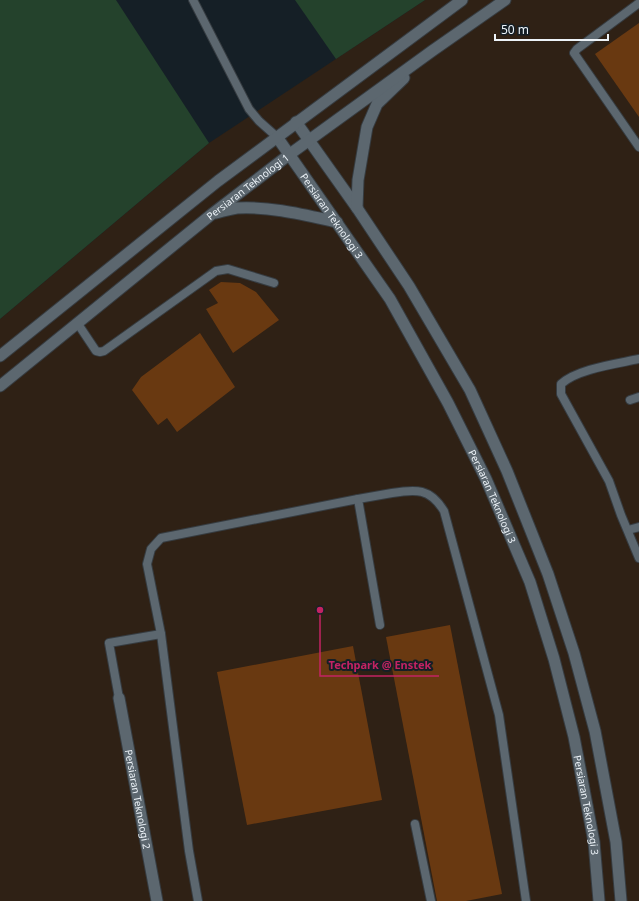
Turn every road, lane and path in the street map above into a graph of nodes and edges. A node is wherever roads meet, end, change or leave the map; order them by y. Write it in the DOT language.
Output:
graph roads {
  1 [pos="193,0"];
  2 [pos="462,0"];
  3 [pos="505,0"];
  4 [pos="639,3"];
  5 [pos="432,51"];
  6 [pos="296,122"];
  7 [pos="277,137"];
  8 [pos="309,140"];
  9 [pos="639,147"];
  10 [pos="290,154"];
  11 [pos="357,208"];
  12 [pos="212,214"];
  13 [pos="337,222"];
  14 [pos="274,283"];
  15 [pos="78,324"];
  16 [pos="0,356"];
  17 [pos="639,359"];
  18 [pos="0,386"];
  19 [pos="639,397"];
  20 [pos="630,400"];
  21 [pos="358,499"];
  22 [pos="639,527"];
  23 [pos="628,530"];
  24 [pos="639,558"];
  25 [pos="380,625"];
  26 [pos="161,634"];
  27 [pos="119,698"];
  28 [pos="415,824"];
  29 [pos="157,901"];
  30 [pos="198,901"];
  31 [pos="431,901"];
  32 [pos="526,901"];
  33 [pos="599,901"];
  34 [pos="621,901"];
  1 -- 7 [label="lane"];
  2 -- 6 [label="street"];
  3 -- 5 [label="street, Persiaran Teknologi 1"];
  4 -- 9 [label="lane"];
  5 -- 8 [label="street, Persiaran Teknologi 1"];
  5 -- 11 [label="street"];
  6 -- 7 [label="street"];
  6 -- 8 [label="street, Persiaran Teknologi 3"];
  7 -- 10 [label="street, Persiaran Teknologi 3"];
  7 -- 16 [label="street"];
  8 -- 10 [label="street, Persiaran Teknologi 1"];
  8 -- 11 [label="street, Persiaran Teknologi 3"];
  10 -- 12 [label="street, Persiaran Teknologi 1"];
  10 -- 13 [label="street, Persiaran Teknologi 3"];
  11 -- 34 [label="street, Persiaran Teknologi 3"];
  12 -- 13 [label="street"];
  12 -- 15 [label="street, Persiaran Teknologi 1"];
  13 -- 33 [label="street, Persiaran Teknologi 3"];
  14 -- 15 [label="lane"];
  15 -- 18 [label="street, Persiaran Teknologi 1"];
  17 -- 23 [label="lane"];
  19 -- 20 [label="lane"];
  21 -- 25 [label="lane"];
  21 -- 26 [label="lane"];
  21 -- 32 [label="lane"];
  22 -- 23 [label="lane"];
  23 -- 24 [label="lane"];
  26 -- 27 [label="lane"];
  26 -- 30 [label="lane"];
  27 -- 29 [label="street, Persiaran Teknologi 2"];
  28 -- 31 [label="lane"];
}
